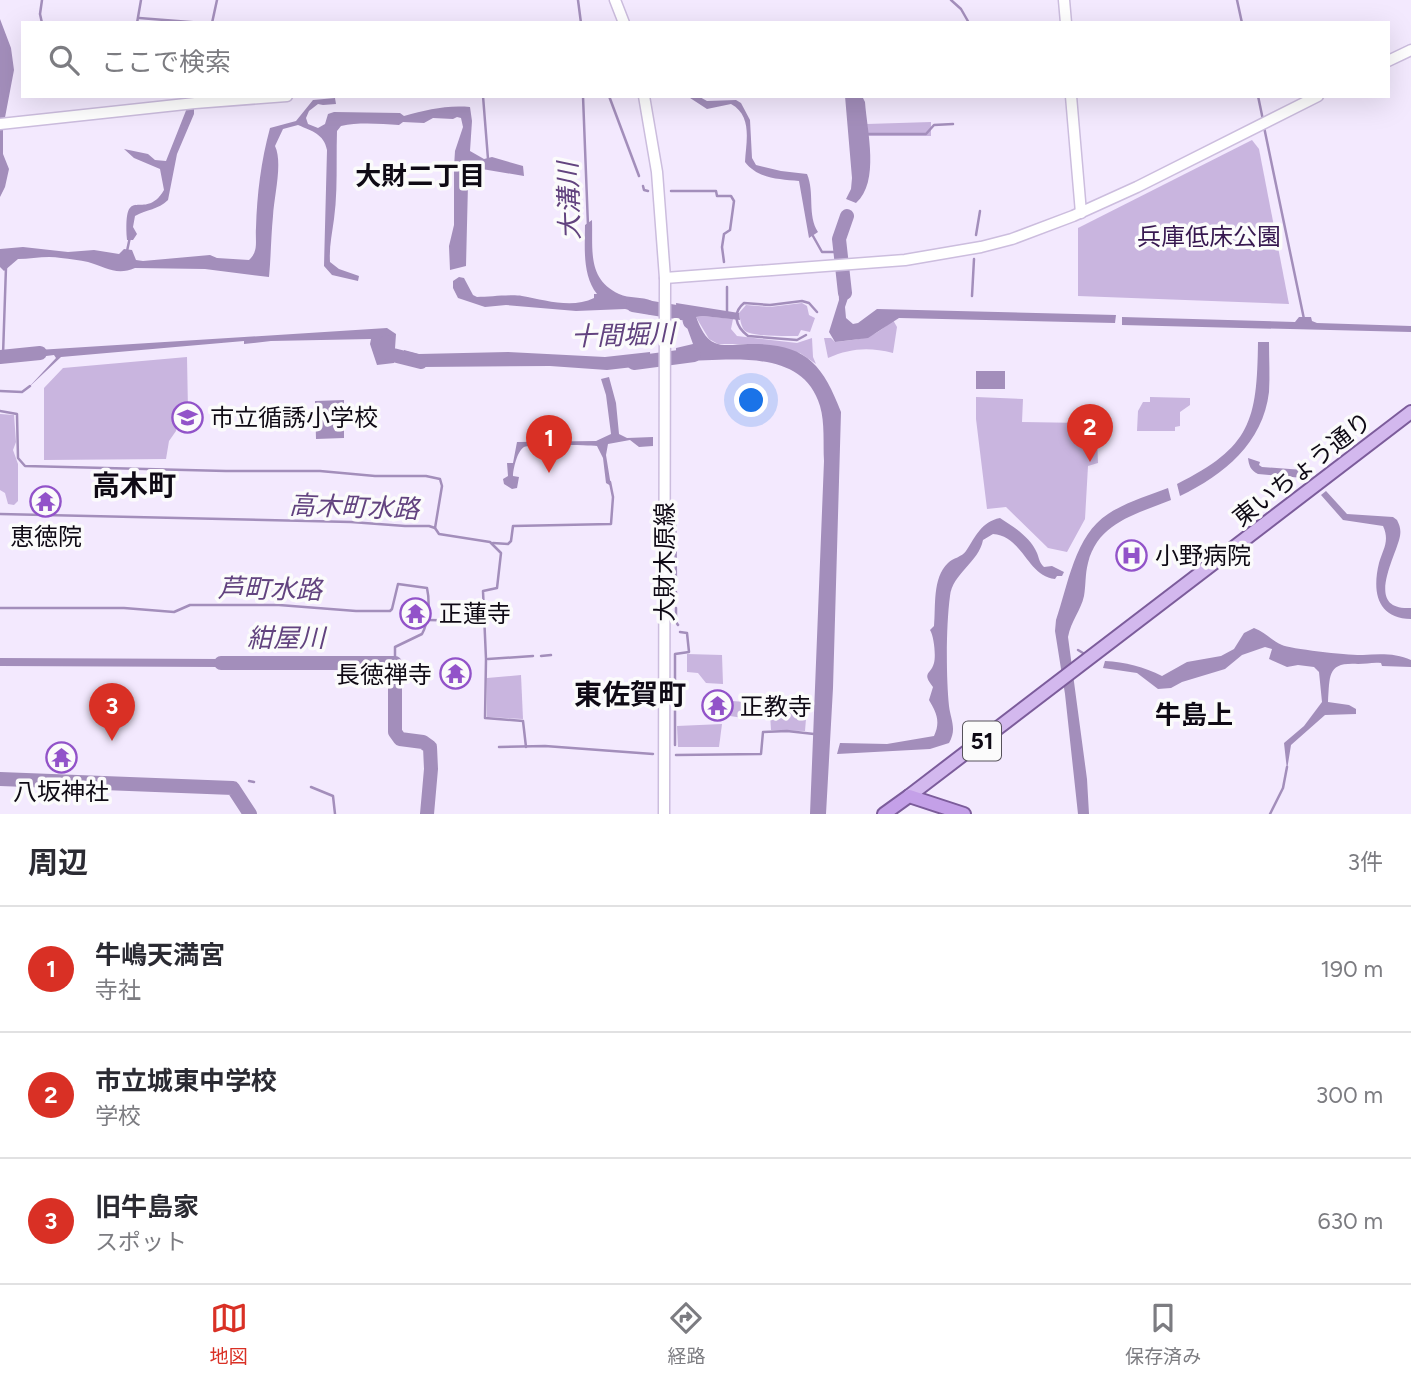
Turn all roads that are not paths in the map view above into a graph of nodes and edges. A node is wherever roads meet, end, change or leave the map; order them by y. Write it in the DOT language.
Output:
graph roads {
  1 [pos="615,0"];
  2 [pos="1064,0"];
  3 [pos="623,21"];
  4 [pos="1066,21"];
  5 [pos="1411,50"];
  6 [pos="1390,60"];
  7 [pos="260,98"];
  8 [pos="643,98"];
  9 [pos="1071,98"];
  10 [pos="1314,98"];
  11 [pos="3,124"];
  12 [pos="1081,213"];
  13 [pos="665,278"];
  14 [pos="1411,412"];
  15 [pos="909,796"];
  16 [pos="664,814"];
  17 [pos="884,814"];
  18 [pos="964,814"];
  1 -- 3 [label="street"];
  2 -- 4 [label="street"];
  5 -- 6 [label="street"];
  7 -- 11 [label="street"];
  8 -- 13 [label="street"];
  9 -- 12 [label="street"];
  10 -- 12 [label="street"];
  12 -- 13 [label="street"];
  13 -- 16 [label="street, 大財木原線"];
  14 -- 15 [label="main road, 東いちょう通り / 51"];
  15 -- 17 [label="highway, 東いちょう通り"];
  15 -- 18 [label="highway"];
}
